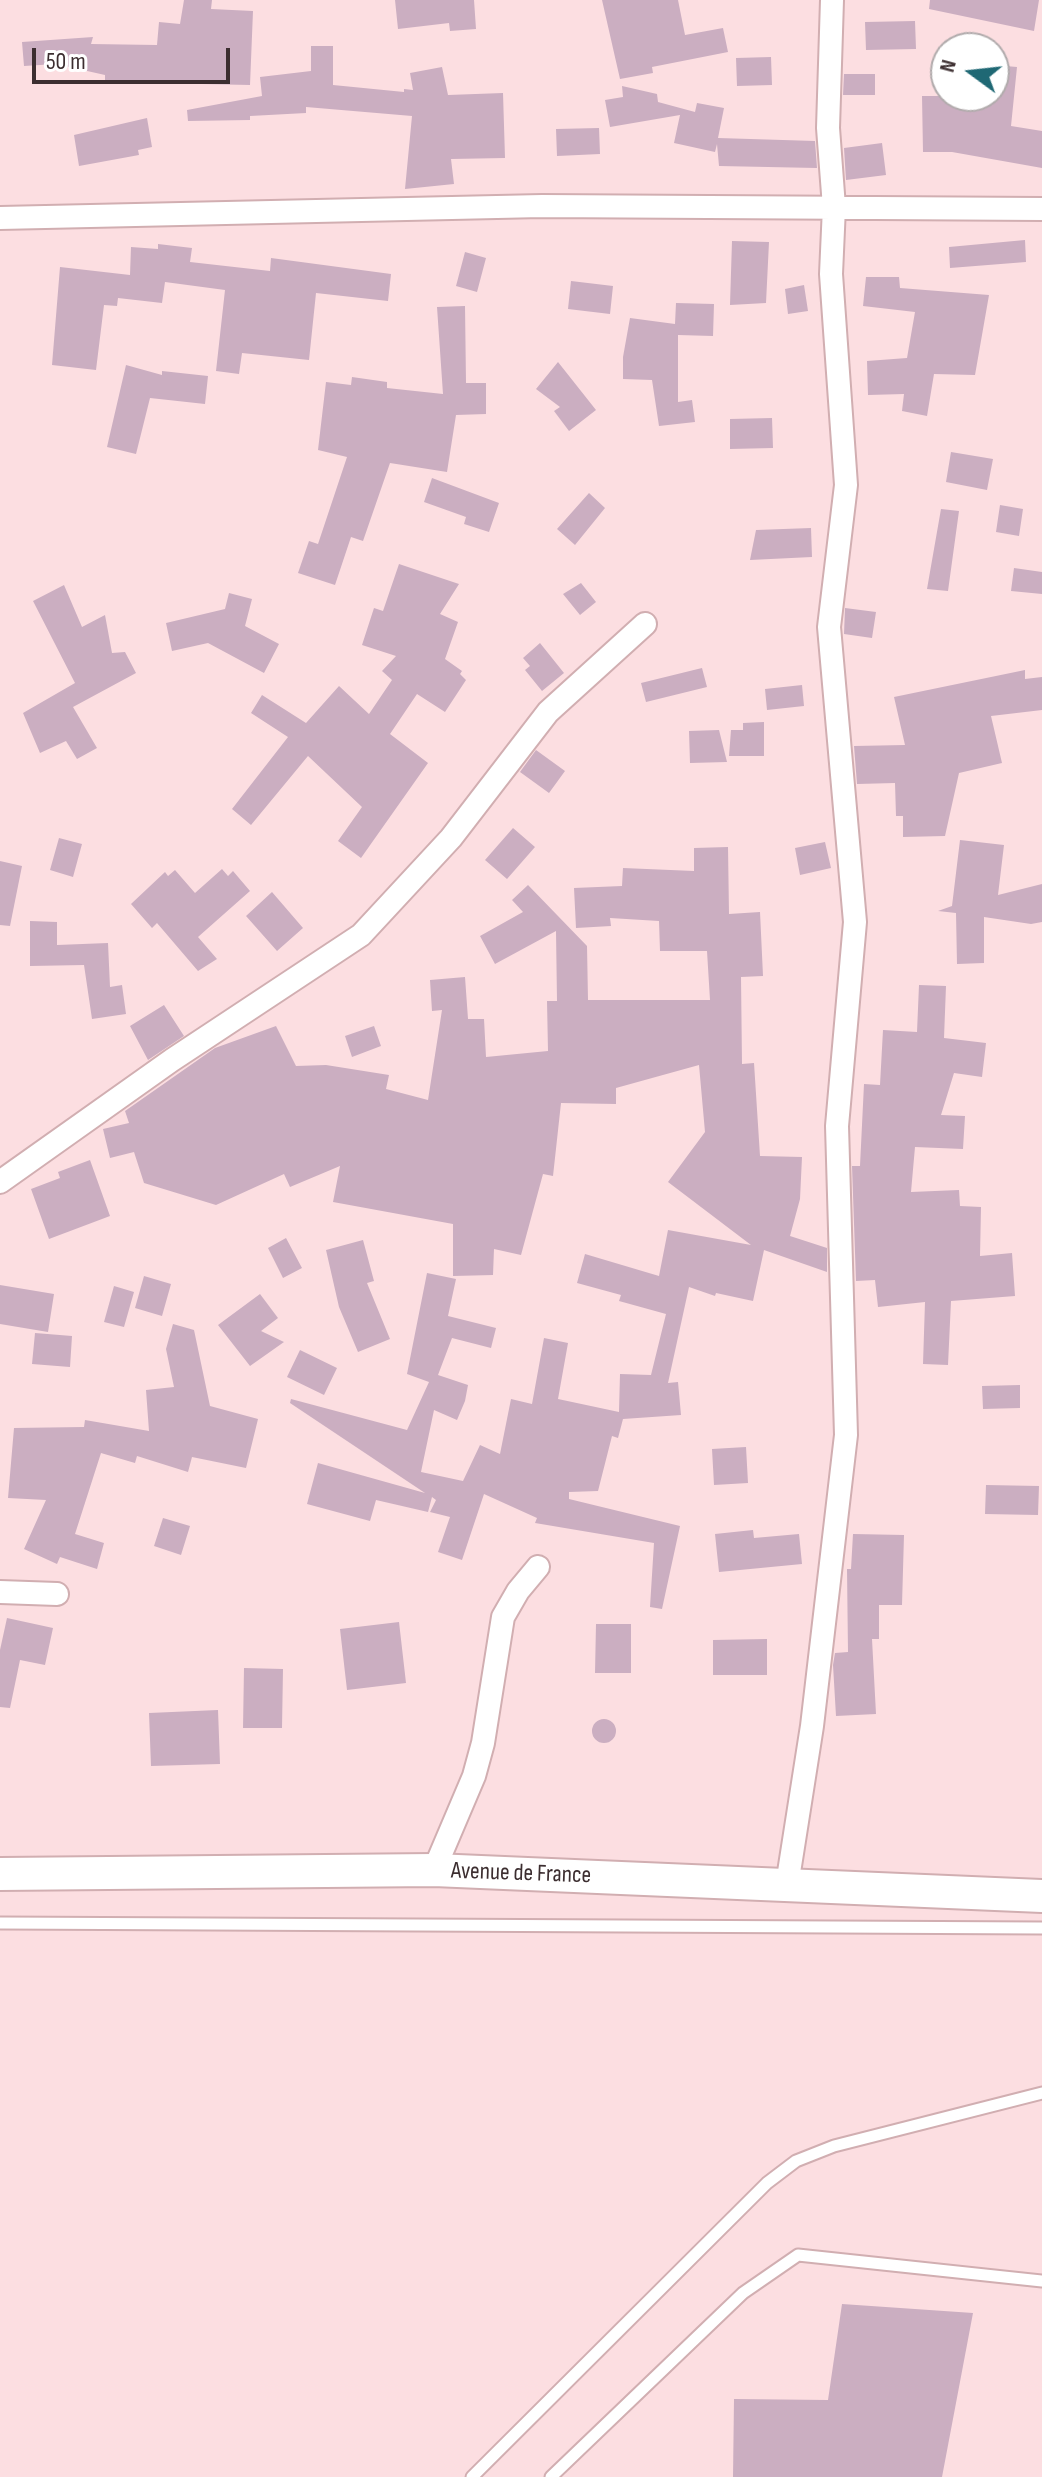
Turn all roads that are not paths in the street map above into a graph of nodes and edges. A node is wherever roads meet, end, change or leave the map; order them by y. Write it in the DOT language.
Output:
graph roads {
  1 [pos="832,0"];
  2 [pos="834,207"];
  3 [pos="1042,209"];
  4 [pos="0,218"];
  5 [pos="645,624"];
  6 [pos="0,1182"];
  7 [pos="538,1567"];
  8 [pos="0,1592"];
  9 [pos="57,1594"];
  10 [pos="434,1870"];
  11 [pos="0,1874"];
  12 [pos="787,1885"];
  13 [pos="1042,1896"];
  14 [pos="0,1923"];
  15 [pos="1042,1928"];
  16 [pos="1042,2093"];
  17 [pos="1042,2281"];
  18 [pos="472,2477"];
  19 [pos="551,2477"];
  1 -- 2 [label="street"];
  2 -- 3 [label="street"];
  2 -- 4 [label="street"];
  2 -- 12 [label="street"];
  5 -- 6 [label="street"];
  7 -- 10 [label="street"];
  8 -- 9 [label="street"];
  10 -- 11 [label="street, Avenue de France"];
  10 -- 12 [label="street, Avenue de France"];
  12 -- 13 [label="street, Avenue de France"];
  14 -- 15 [label="lane"];
  16 -- 18 [label="lane"];
  17 -- 19 [label="lane"];
}
